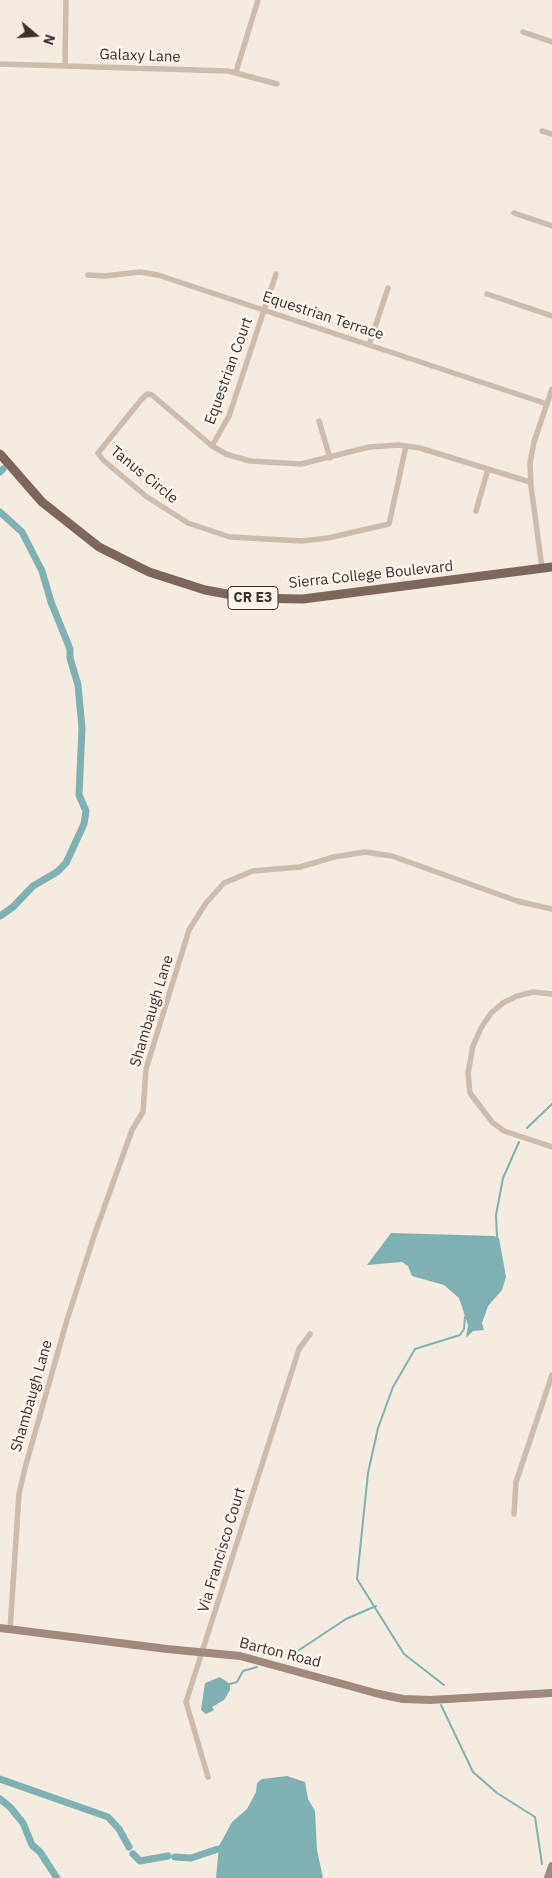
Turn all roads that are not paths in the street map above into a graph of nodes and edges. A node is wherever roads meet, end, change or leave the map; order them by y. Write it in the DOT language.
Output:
graph roads {
  1 [pos="66,0"];
  2 [pos="258,0"];
  3 [pos="523,32"];
  4 [pos="552,42"];
  5 [pos="0,64"];
  6 [pos="65,66"];
  7 [pos="236,72"];
  8 [pos="277,84"];
  9 [pos="542,131"];
  10 [pos="552,134"];
  11 [pos="514,213"];
  12 [pos="552,226"];
  13 [pos="276,274"];
  14 [pos="88,275"];
  15 [pos="388,288"];
  16 [pos="487,294"];
  17 [pos="265,310"];
  18 [pos="552,316"];
  19 [pos="369,345"];
  20 [pos="552,389"];
  21 [pos="547,404"];
  22 [pos="319,421"];
  23 [pos="212,446"];
  24 [pos="406,446"];
  25 [pos="0,454"];
  26 [pos="330,458"];
  27 [pos="488,469"];
  28 [pos="530,482"];
  29 [pos="476,511"];
  30 [pos="547,568"];
  31 [pos="552,909"];
  32 [pos="552,994"];
  33 [pos="552,1147"];
  34 [pos="310,1334"];
  35 [pos="552,1375"];
  36 [pos="514,1514"];
  37 [pos="0,1628"];
  38 [pos="10,1630"];
  39 [pos="204,1652"];
  40 [pos="552,1693"];
  41 [pos="208,1777"];
  42 [pos="552,1866"];
  43 [pos="548,1878"];
  1 -- 6 [label="street"];
  2 -- 7 [label="street"];
  3 -- 4 [label="street"];
  5 -- 6 [label="street, Galaxy Lane"];
  6 -- 7 [label="street, Galaxy Lane"];
  7 -- 8 [label="street, Galaxy Lane"];
  9 -- 10 [label="street"];
  11 -- 12 [label="street"];
  13 -- 17 [label="street, Equestrian Court"];
  14 -- 17 [label="street, Equestrian Terrace"];
  15 -- 19 [label="street"];
  16 -- 18 [label="street"];
  17 -- 19 [label="street, Equestrian Terrace"];
  17 -- 23 [label="street, Equestrian Court"];
  19 -- 21 [label="street, Equestrian Terrace"];
  20 -- 21 [label="street"];
  21 -- 28 [label="street"];
  22 -- 26 [label="street"];
  23 -- 24 [label="street, Tanus Circle"];
  23 -- 26 [label="street, Tanus Circle"];
  24 -- 26 [label="street, Tanus Circle"];
  24 -- 27 [label="street, Tanus Circle"];
  25 -- 30 [label="main road, Sierra College Boulevard / CR E3"];
  27 -- 28 [label="street, Tanus Circle"];
  27 -- 29 [label="street"];
  28 -- 30 [label="street"];
  31 -- 38 [label="street, Shambaugh Lane"];
  32 -- 33 [label="street"];
  34 -- 39 [label="street, Via Francisco Court"];
  35 -- 36 [label="street"];
  37 -- 38 [label="street, Barton Road"];
  38 -- 39 [label="street, Barton Road"];
  39 -- 40 [label="street, Barton Road"];
  39 -- 41 [label="street, Via Francisco Court"];
  42 -- 43 [label="street"];
}
